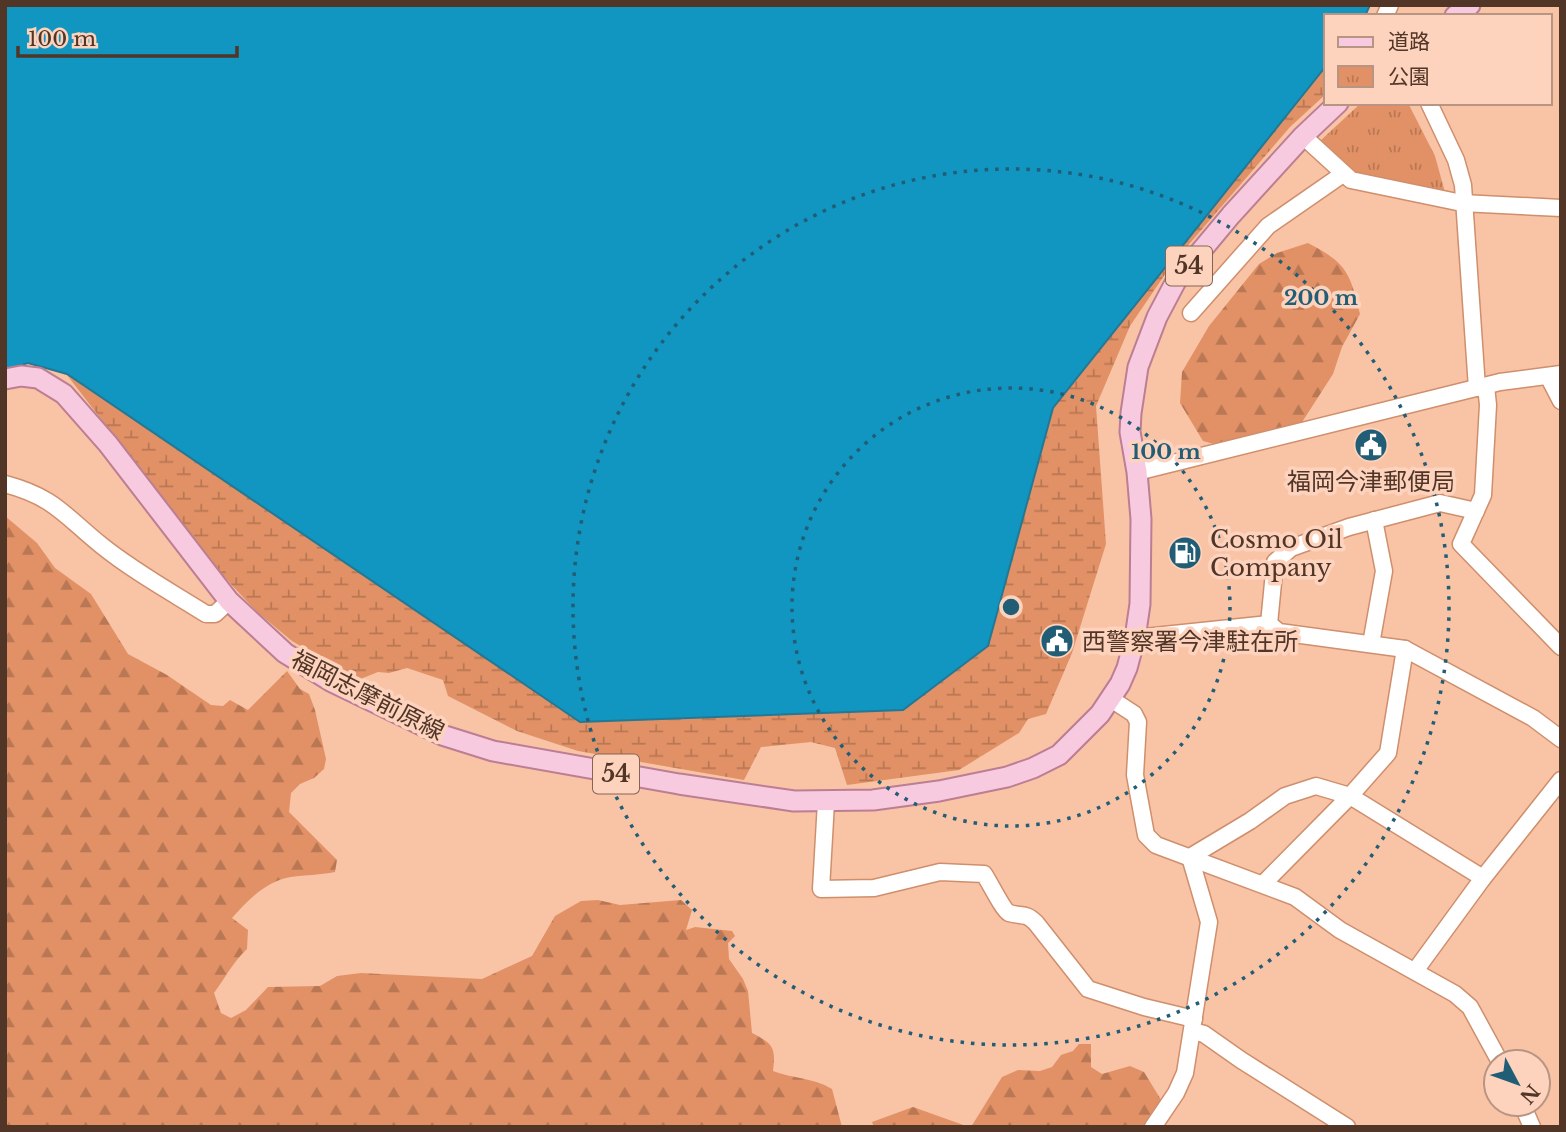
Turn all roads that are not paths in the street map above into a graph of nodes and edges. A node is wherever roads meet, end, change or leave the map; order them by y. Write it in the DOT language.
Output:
graph roads {
  1 [pos="1336,105"];
  2 [pos="1430,105"];
  3 [pos="1303,136"];
  4 [pos="1343,174"];
  5 [pos="1462,203"];
  6 [pos="1561,208"];
  7 [pos="1191,313"];
  8 [pos="1555,375"];
  9 [pos="5,379"];
  10 [pos="1481,387"];
  11 [pos="1561,401"];
  12 [pos="1138,472"];
  13 [pos="5,484"];
  14 [pos="1476,511"];
  15 [pos="1374,520"];
  16 [pos="229,601"];
  17 [pos="1269,624"];
  18 [pos="1135,638"];
  19 [pos="1371,644"];
  20 [pos="1561,648"];
  21 [pos="1405,649"];
  22 [pos="1111,699"];
  23 [pos="1561,739"];
  24 [pos="1561,780"];
  25 [pos="1350,796"];
  26 [pos="826,802"];
  27 [pos="1190,857"];
  28 [pos="1483,878"];
  29 [pos="1263,884"];
  30 [pos="1416,971"];
  31 [pos="1194,1025"];
  32 [pos="1492,1048"];
  33 [pos="1153,1127"];
  34 [pos="1347,1127"];
  1 -- 3 [label="main road, 福岡志摩前原線 / 54"];
  2 -- 5 [label="street"];
  3 -- 4 [label="street"];
  3 -- 12 [label="main road, 福岡志摩前原線 / 54"];
  4 -- 5 [label="street"];
  4 -- 7 [label="street"];
  5 -- 6 [label="street"];
  5 -- 10 [label="street"];
  8 -- 10 [label="street"];
  8 -- 11 [label="street"];
  9 -- 16 [label="main road, 福岡志摩前原線 / 54"];
  10 -- 12 [label="street"];
  10 -- 14 [label="street"];
  12 -- 18 [label="main road, 福岡志摩前原線 / 54"];
  13 -- 16 [label="street"];
  14 -- 15 [label="street"];
  14 -- 20 [label="street"];
  15 -- 17 [label="street"];
  15 -- 19 [label="street"];
  16 -- 26 [label="main road, 福岡志摩前原線 / 54"];
  17 -- 18 [label="street"];
  17 -- 19 [label="street"];
  18 -- 22 [label="main road, 福岡志摩前原線 / 54"];
  19 -- 21 [label="street"];
  21 -- 23 [label="street"];
  21 -- 25 [label="street"];
  22 -- 26 [label="main road, 福岡志摩前原線 / 54"];
  22 -- 27 [label="street"];
  24 -- 28 [label="street"];
  25 -- 27 [label="street"];
  25 -- 28 [label="street"];
  25 -- 29 [label="street"];
  26 -- 31 [label="street"];
  27 -- 29 [label="street"];
  27 -- 31 [label="street"];
  28 -- 30 [label="street"];
  29 -- 30 [label="street"];
  30 -- 32 [label="street"];
  31 -- 33 [label="street"];
  31 -- 34 [label="street"];
}
